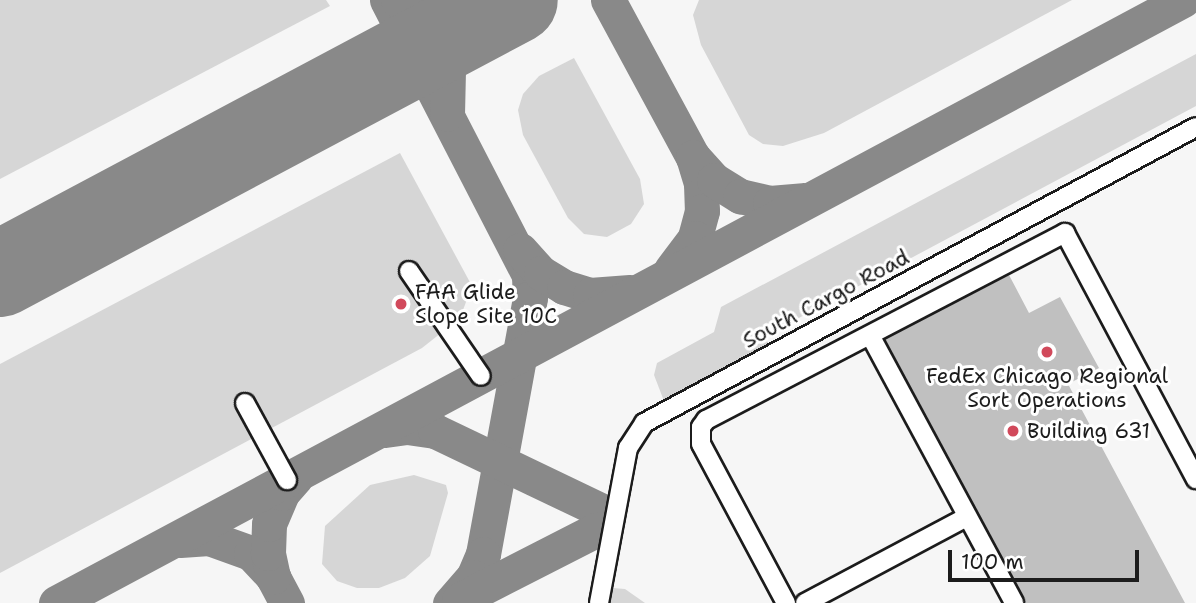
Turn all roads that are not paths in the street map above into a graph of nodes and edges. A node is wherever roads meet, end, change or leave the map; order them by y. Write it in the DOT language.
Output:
graph roads {
  1 [pos="1196,127"];
  2 [pos="409,271"];
  3 [pos="814,332"];
  4 [pos="871,337"];
  5 [pos="827,356"];
  6 [pos="481,376"];
  7 [pos="245,403"];
  8 [pos="1196,479"];
  9 [pos="287,480"];
  10 [pos="967,517"];
  11 [pos="599,603"];
  12 [pos="786,603"];
  13 [pos="805,603"];
  14 [pos="1014,603"];
  1 -- 3 [label="lane, South Cargo Road"];
  2 -- 6 [label="lane"];
  3 -- 5 [label="lane"];
  3 -- 11 [label="lane, South Cargo Road"];
  4 -- 5 [label="lane"];
  4 -- 8 [label="lane"];
  4 -- 10 [label="lane"];
  5 -- 12 [label="lane"];
  7 -- 9 [label="lane"];
  10 -- 13 [label="lane"];
  10 -- 14 [label="lane"];
}
